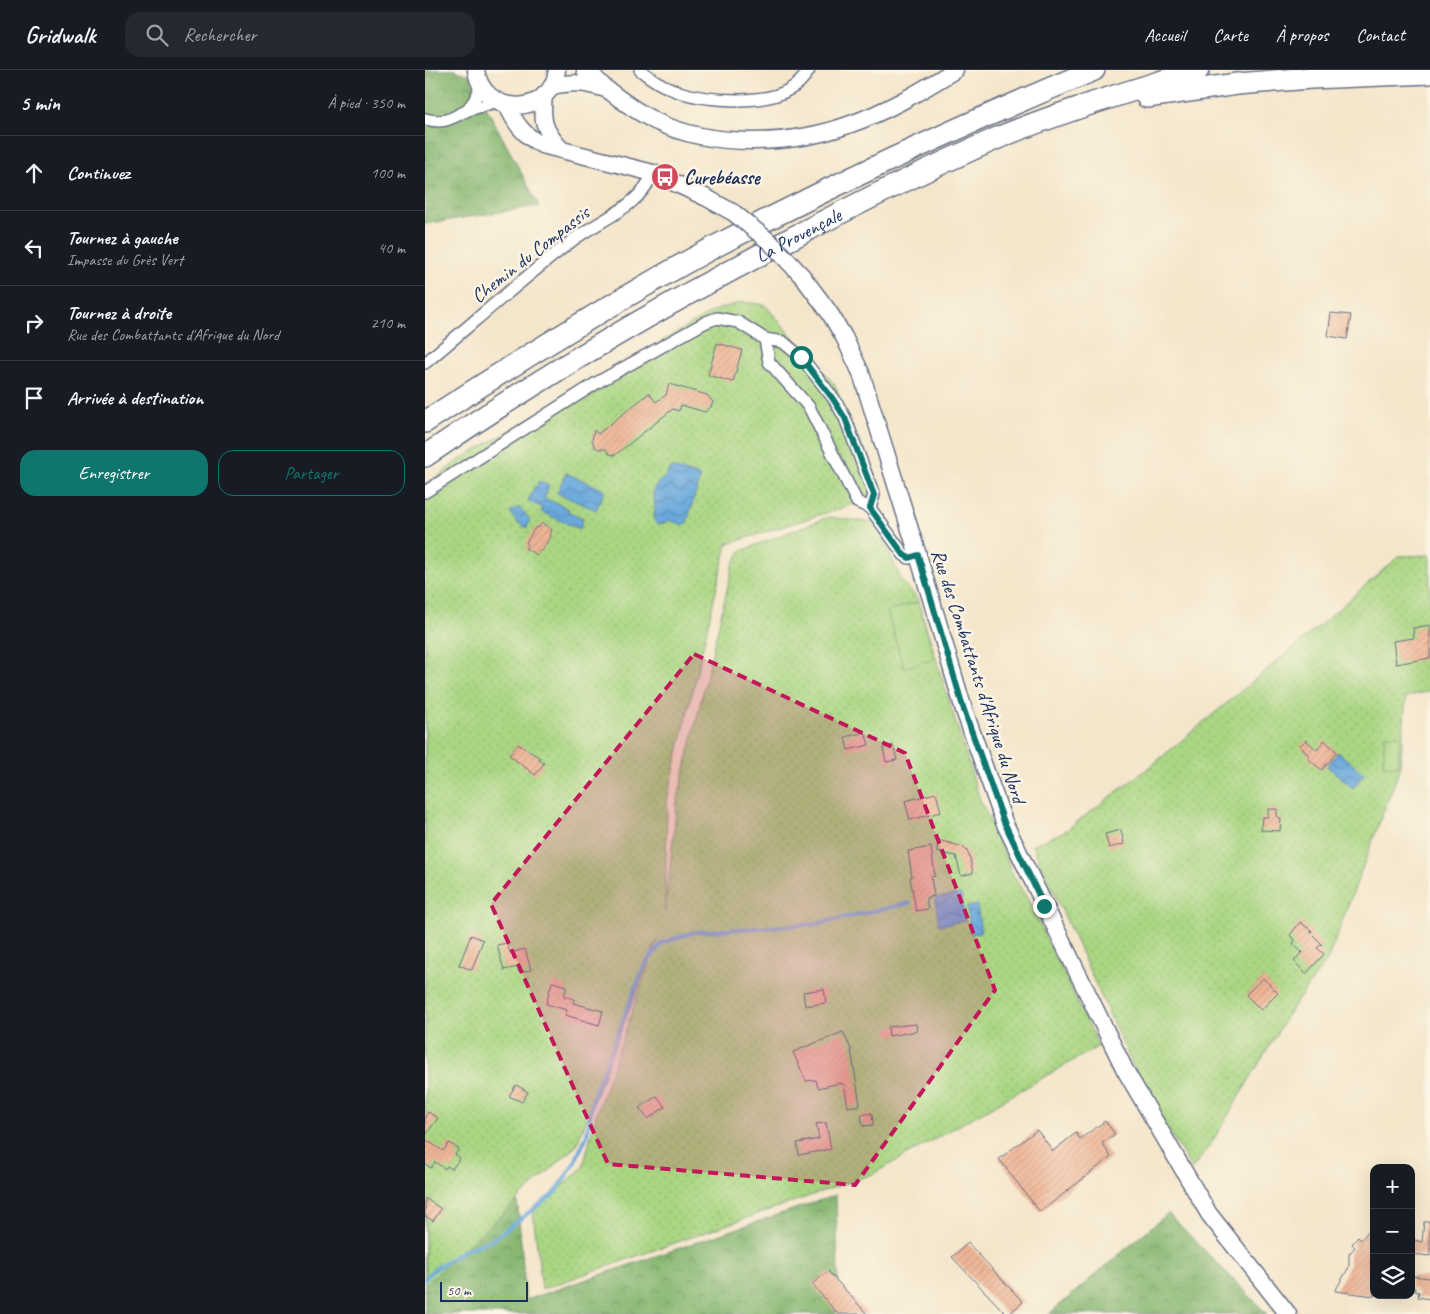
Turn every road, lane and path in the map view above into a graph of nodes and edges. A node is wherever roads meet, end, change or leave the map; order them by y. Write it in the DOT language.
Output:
graph roads {
  1 [pos="557,70"];
  2 [pos="585,70"];
  3 [pos="640,70"];
  4 [pos="809,70"];
  5 [pos="955,70"];
  6 [pos="1094,70"];
  7 [pos="1198,70"];
  8 [pos="1430,73"];
  9 [pos="476,76"];
  10 [pos="606,89"];
  11 [pos="548,91"];
  12 [pos="502,103"];
  13 [pos="1085,106"];
  14 [pos="466,111"];
  15 [pos="425,119"];
  16 [pos="562,150"];
  17 [pos="653,172"];
  18 [pos="765,339"];
  19 [pos="425,363"];
  20 [pos="425,422"];
  21 [pos="425,456"];
  22 [pos="425,492"];
  23 [pos="870,508"];
  24 [pos="918,555"];
  25 [pos="1288,1314"];
  1 -- 11 [label="main road"];
  2 -- 10 [label="main road"];
  3 -- 4 [label="street"];
  5 -- 10 [label="main road"];
  6 -- 20 [label="highway, La Provençale"];
  7 -- 13 [label="highway, La Provençale"];
  8 -- 13 [label="highway"];
  9 -- 12 [label="main road, Rue des Combattants d'Afrique du Nord"];
  9 -- 14 [label="street"];
  10 -- 11 [label="main road"];
  11 -- 12 [label="main road"];
  11 -- 16 [label="main road"];
  12 -- 14 [label="street"];
  12 -- 16 [label="main road, Rue des Combattants d'Afrique du Nord"];
  13 -- 21 [label="highway, La Provençale"];
  14 -- 15 [label="street"];
  16 -- 17 [label="main road, Rue des Combattants d'Afrique du Nord"];
  17 -- 19 [label="street, Chemin du Compassis"];
  17 -- 24 [label="main road, Rue des Combattants d'Afrique du Nord, bridge"];
  18 -- 22 [label="street"];
  18 -- 23 [label="street"];
  18 -- 23 [label="street"];
  23 -- 24 [label="street"];
  24 -- 25 [label="main road, Rue des Combattants d'Afrique du Nord"];
}
